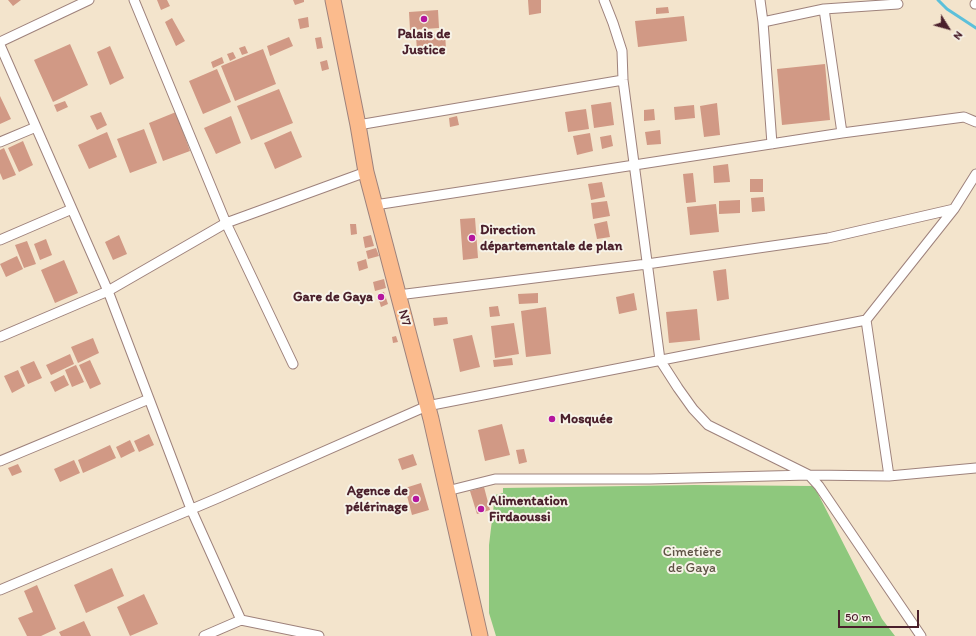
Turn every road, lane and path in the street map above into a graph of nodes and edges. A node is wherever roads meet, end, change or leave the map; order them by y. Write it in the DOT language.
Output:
graph roads {
  1 [pos="89,0"];
  2 [pos="134,0"];
  3 [pos="334,0"];
  4 [pos="604,0"];
  5 [pos="760,0"];
  6 [pos="898,4"];
  7 [pos="824,9"];
  8 [pos="763,22"];
  9 [pos="0,43"];
  10 [pos="623,80"];
  11 [pos="976,122"];
  12 [pos="358,125"];
  13 [pos="36,127"];
  14 [pos="842,133"];
  15 [pos="0,142"];
  16 [pos="772,144"];
  17 [pos="634,165"];
  18 [pos="366,172"];
  19 [pos="976,174"];
  20 [pos="375,205"];
  21 [pos="72,209"];
  22 [pos="954,210"];
  23 [pos="226,223"];
  24 [pos="0,240"];
  25 [pos="647,264"];
  26 [pos="108,291"];
  27 [pos="398,294"];
  28 [pos="866,320"];
  29 [pos="0,337"];
  30 [pos="660,360"];
  31 [pos="293,364"];
  32 [pos="149,399"];
  33 [pos="427,406"];
  34 [pos="0,461"];
  35 [pos="976,468"];
  36 [pos="809,475"];
  37 [pos="889,476"];
  38 [pos="447,490"];
  39 [pos="191,509"];
  40 [pos="0,590"];
  41 [pos="241,620"];
  42 [pos="204,636"];
  43 [pos="319,636"];
  44 [pos="480,636"];
  45 [pos="921,636"];
  1 -- 9 [label="street"];
  2 -- 23 [label="street"];
  3 -- 12 [label="main road, N7"];
  4 -- 10 [label="street"];
  5 -- 8 [label="street"];
  6 -- 7 [label="street"];
  7 -- 8 [label="street"];
  7 -- 14 [label="street"];
  8 -- 16 [label="street"];
  9 -- 13 [label="street"];
  10 -- 12 [label="street"];
  10 -- 17 [label="street"];
  11 -- 14 [label="street"];
  12 -- 18 [label="main road, N7"];
  13 -- 15 [label="street"];
  13 -- 21 [label="street"];
  14 -- 16 [label="street"];
  16 -- 17 [label="street"];
  17 -- 20 [label="street"];
  17 -- 25 [label="street"];
  18 -- 20 [label="main road, N7"];
  18 -- 23 [label="street"];
  19 -- 22 [label="street"];
  20 -- 27 [label="main road, N7"];
  21 -- 24 [label="street"];
  21 -- 26 [label="street"];
  22 -- 25 [label="street"];
  22 -- 28 [label="street"];
  23 -- 26 [label="street"];
  23 -- 31 [label="street"];
  25 -- 27 [label="street"];
  25 -- 30 [label="street"];
  26 -- 29 [label="street"];
  26 -- 32 [label="street"];
  27 -- 33 [label="main road, N7"];
  28 -- 30 [label="street"];
  28 -- 37 [label="street"];
  30 -- 33 [label="street"];
  30 -- 36 [label="street"];
  32 -- 34 [label="street"];
  32 -- 39 [label="street"];
  33 -- 38 [label="main road, N7"];
  33 -- 39 [label="street"];
  35 -- 37 [label="street"];
  36 -- 37 [label="street"];
  36 -- 38 [label="street"];
  36 -- 45 [label="street"];
  38 -- 44 [label="main road, N7"];
  39 -- 40 [label="street"];
  39 -- 41 [label="street"];
  41 -- 42 [label="street"];
  41 -- 43 [label="street"];
}
